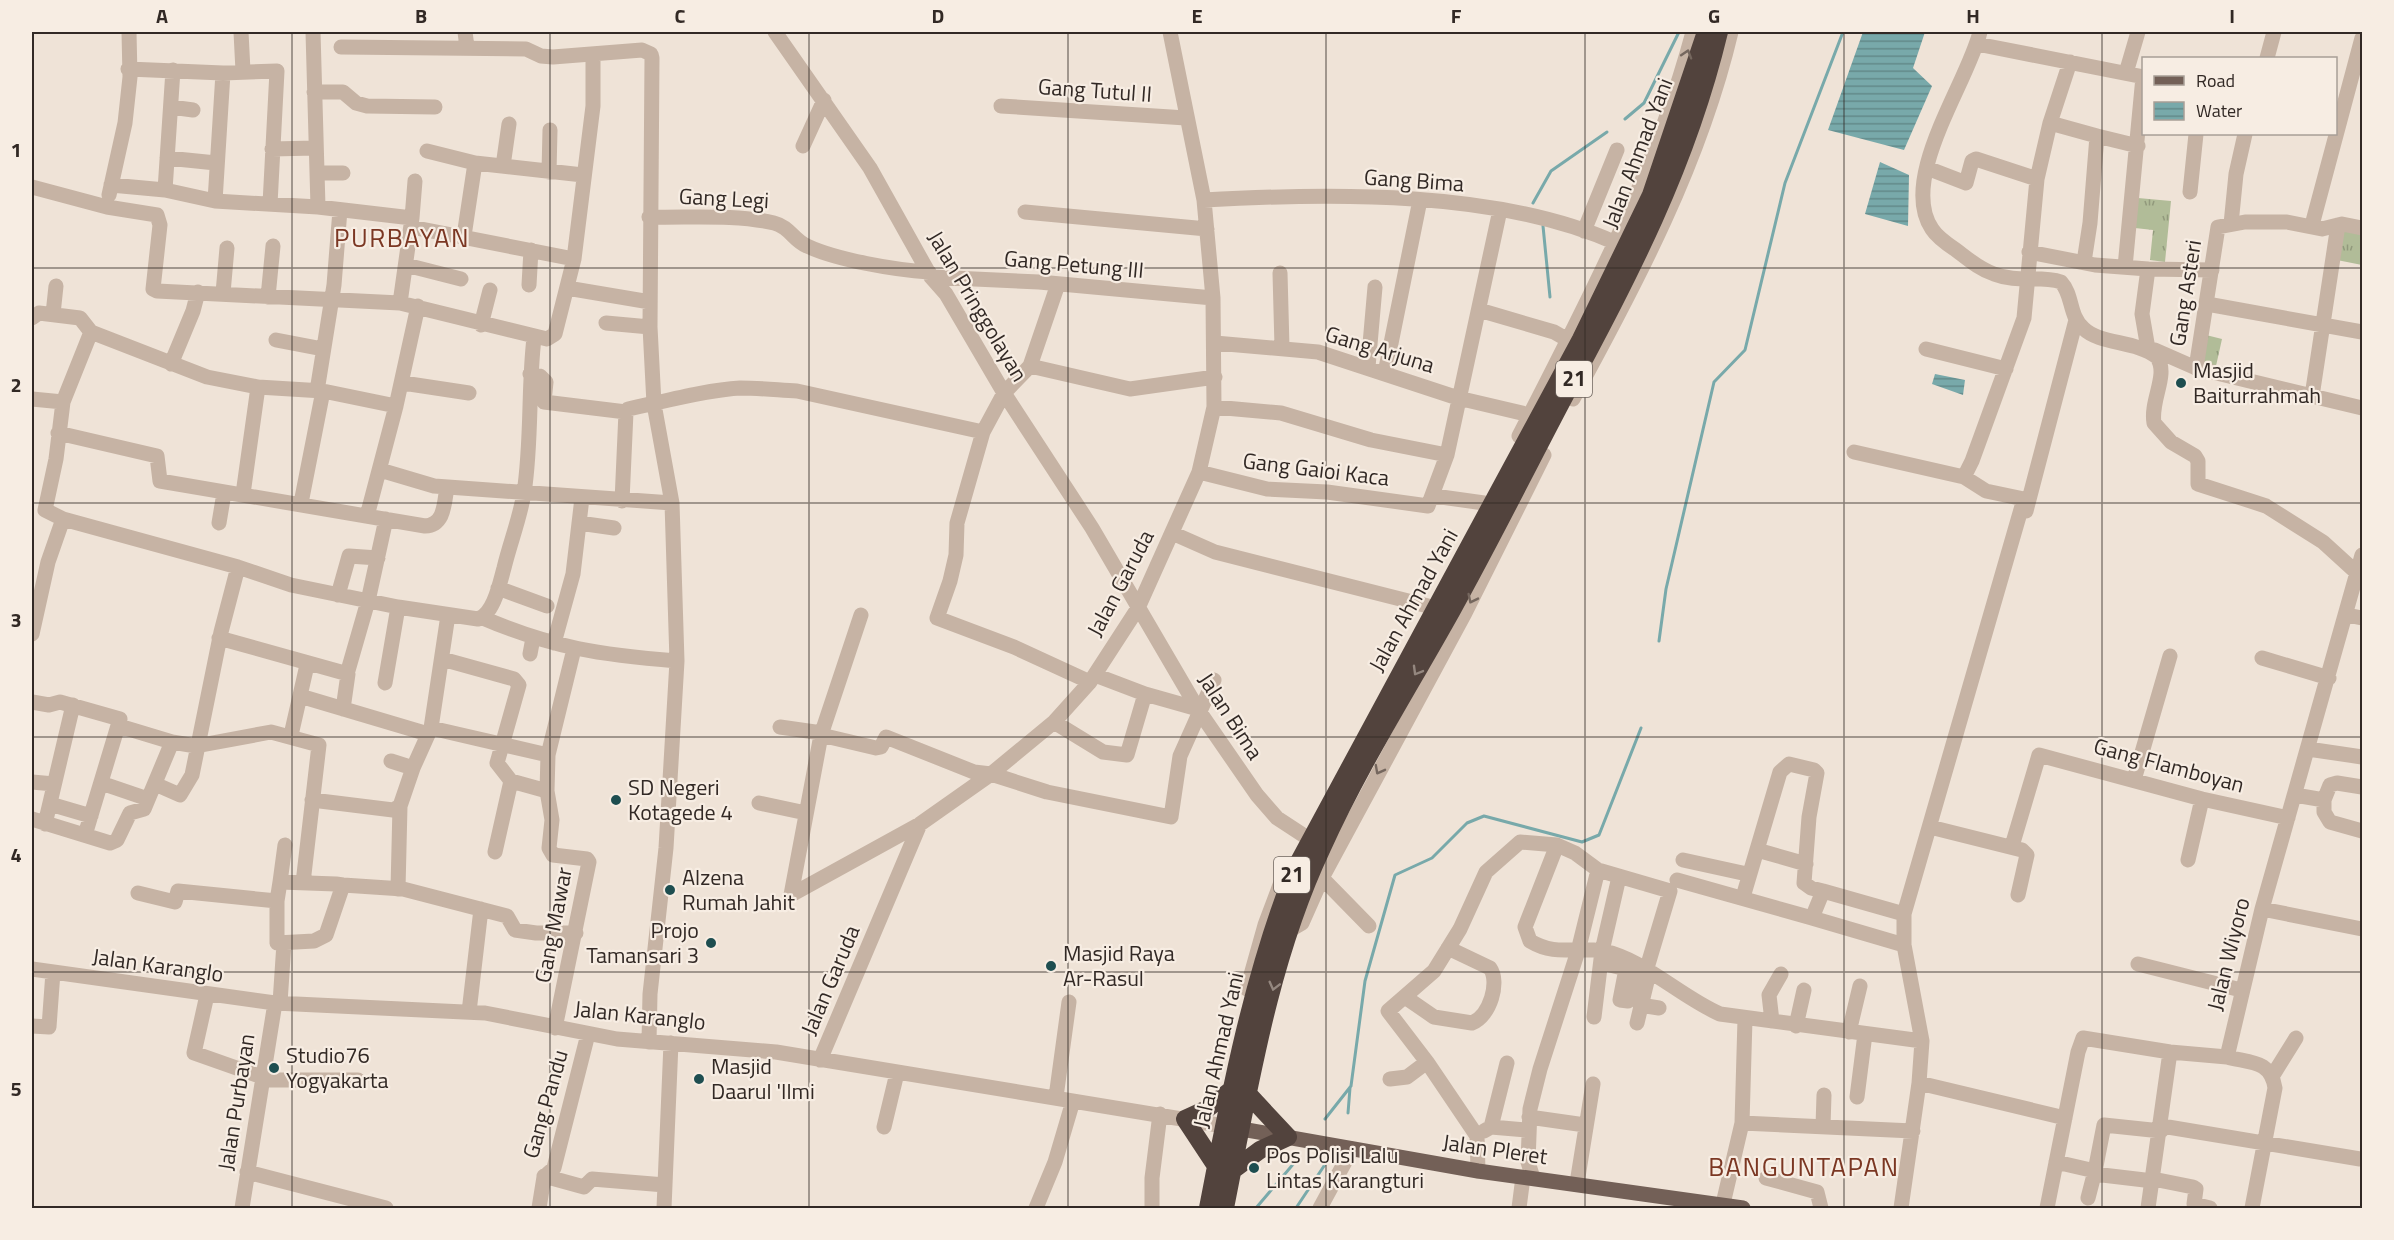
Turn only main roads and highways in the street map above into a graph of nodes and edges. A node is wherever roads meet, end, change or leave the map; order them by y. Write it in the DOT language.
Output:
graph roads {
  1 [pos="1706,32"];
  2 [pos="1719,32"];
  3 [pos="1388,708"];
  4 [pos="1240,1092"];
  5 [pos="1233,1127"];
  6 [pos="1288,1137"];
  7 [pos="1225,1168"];
  8 [pos="1722,1207"];
  9 [pos="1208,1209"];
  10 [pos="1225,1209"];
  11 [pos="1743,1209"];
  1 -- 3 [label="highway, Jalan Ahmad Yani / 21"];
  2 -- 3 [label="highway, Jalan Ahmad Yani / 21, one-way"];
  3 -- 4 [label="highway, Jalan Ahmad Yani / 21, one-way"];
  3 -- 4 [label="highway, Jalan Ahmad Yani / 21"];
  4 -- 5 [label="highway, Jalan Ahmad Yani / 21"];
  4 -- 6 [label="highway"];
  4 -- 7 [label="highway"];
  5 -- 6 [label="main road, Jalan Pleret"];
  5 -- 7 [label="highway, Jalan Ahmad Yani / 21"];
  6 -- 7 [label="highway"];
  6 -- 8 [label="main road, Jalan Pleret"];
  7 -- 9 [label="highway, Jalan Ahmad Yani / 21"];
  7 -- 10 [label="highway, Jalan Ahmad Yani / 21"];
  8 -- 11 [label="main road, Jalan Pleret"];
}
